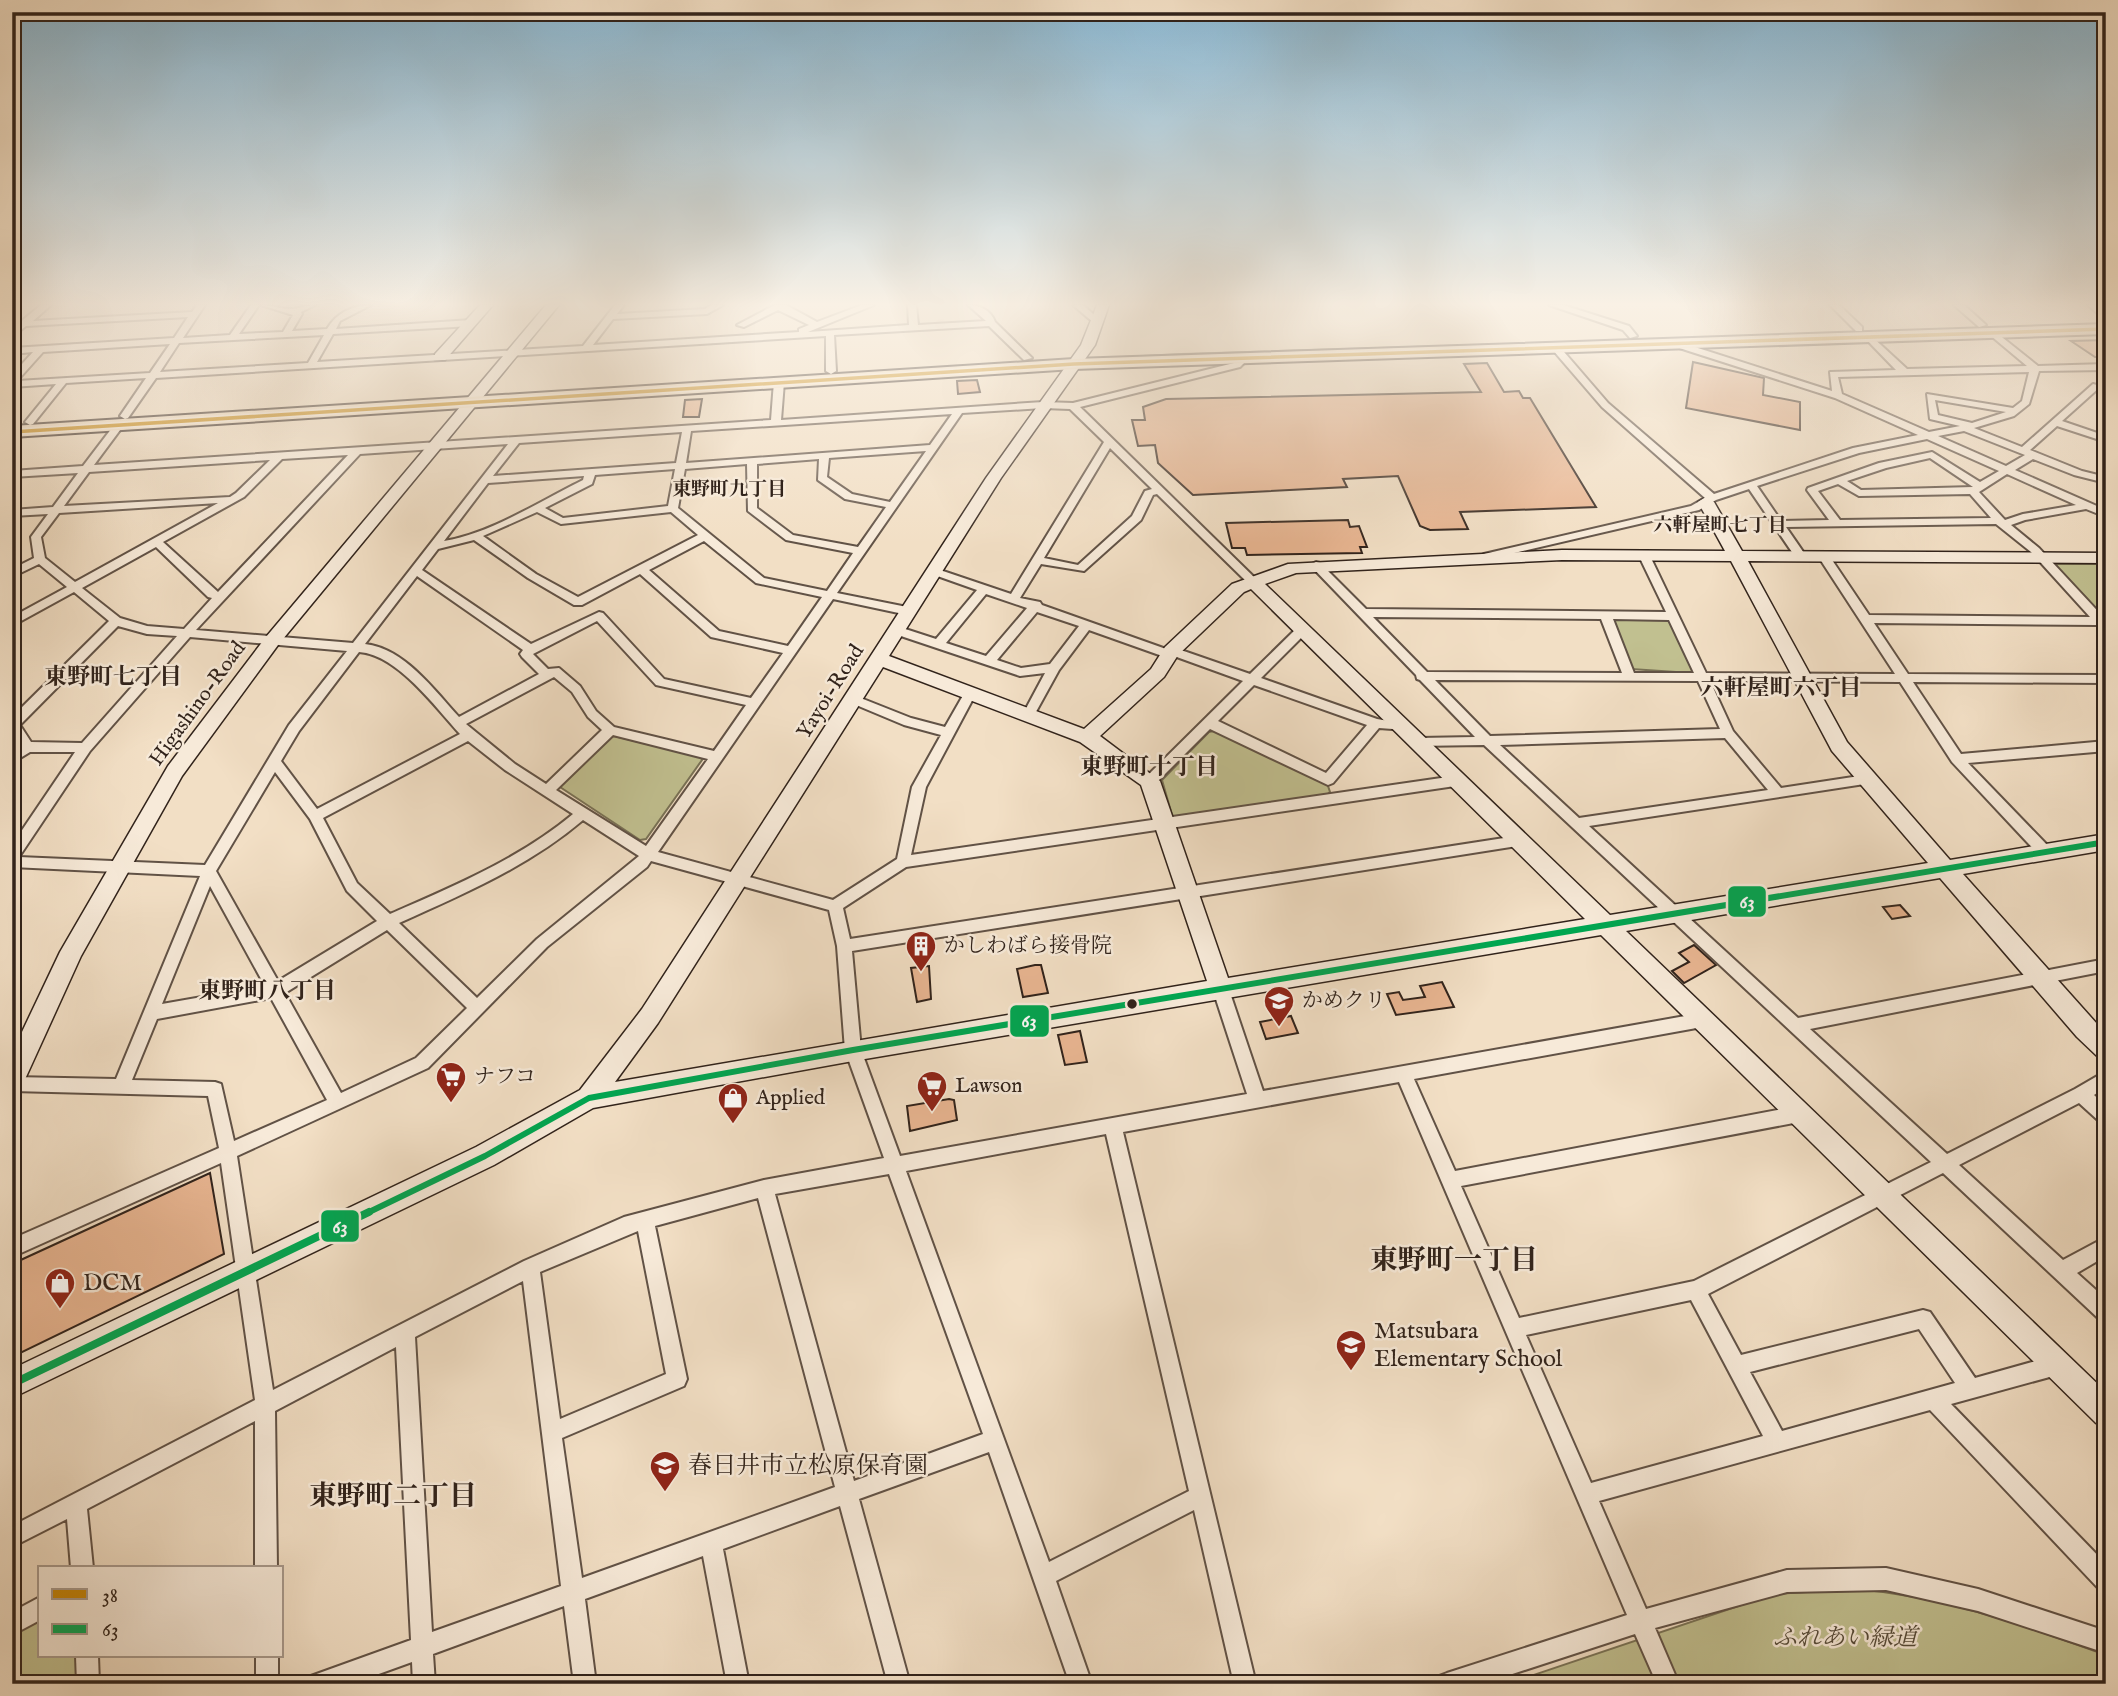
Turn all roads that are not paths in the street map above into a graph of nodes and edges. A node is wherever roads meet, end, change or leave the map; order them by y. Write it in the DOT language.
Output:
graph roads {
  1 [pos="59,384"];
  2 [pos="147,384"];
  3 [pos="487,384"];
  4 [pos="664,384"];
  5 [pos="757,384"];
  6 [pos="779,384"];
  7 [pos="1059,384"];
  8 [pos="1160,384"];
  9 [pos="1587,384"];
  10 [pos="1801,384"];
  11 [pos="1835,384"];
  12 [pos="2031,384"];
  13 [pos="2101,387"];
  14 [pos="1838,396"];
  15 [pos="475,399"];
  16 [pos="1044,405"];
  17 [pos="1073,406"];
  18 [pos="959,411"];
  19 [pos="2015,411"];
  20 [pos="121,421"];
  21 [pos="2054,422"];
  22 [pos="776,423"];
  23 [pos="1969,427"];
  24 [pos="687,429"];
  25 [pos="18,430"];
  26 [pos="1928,436"];
  27 [pos="2106,439"];
  28 [pos="516,440"];
  29 [pos="1109,442"];
  30 [pos="435,446"];
  31 [pos="931,448"];
  32 [pos="356,452"];
  33 [pos="2027,453"];
  34 [pos="279,456"];
  35 [pos="824,457"];
  36 [pos="752,461"];
  37 [pos="681,467"];
  38 [pos="85,469"];
  39 [pos="2007,470"];
  40 [pos="590,472"];
  41 [pos="12,474"];
  42 [pos="485,480"];
  43 [pos="2106,480"];
  44 [pos="1839,481"];
  45 [pos="1752,486"];
  46 [pos="1976,489"];
  47 [pos="1158,490"];
  48 [pos="232,499"];
  49 [pos="1709,500"];
  50 [pos="891,505"];
  51 [pos="2088,506"];
  52 [pos="536,507"];
  53 [pos="674,509"];
  54 [pos="56,510"];
  55 [pos="12,513"];
  56 [pos="2106,514"];
  57 [pos="1837,523"];
  58 [pos="2001,523"];
  59 [pos="1780,524"];
  60 [pos="474,535"];
  61 [pos="705,536"];
  62 [pos="157,542"];
  63 [pos="433,546"];
  64 [pos="859,551"];
  65 [pos="1645,556"];
  66 [pos="1735,556"];
  67 [pos="1800,556"];
  68 [pos="1824,556"];
  69 [pos="1483,557"];
  70 [pos="2106,558"];
  71 [pos="40,559"];
  72 [pos="2043,559"];
  73 [pos="1038,560"];
  74 [pos="1316,565"];
  75 [pos="641,569"];
  76 [pos="415,570"];
  77 [pos="933,571"];
  78 [pos="12,574"];
  79 [pos="1254,582"];
  80 [pos="75,587"];
  81 [pos="985,588"];
  82 [pos="828,595"];
  83 [pos="220,596"];
  84 [pos="1015,597"];
  85 [pos="1036,606"];
  86 [pos="908,611"];
  87 [pos="1363,613"];
  88 [pos="1605,614"];
  89 [pos="1673,616"];
  90 [pos="1867,619"];
  91 [pos="116,621"];
  92 [pos="12,622"];
  93 [pos="2103,624"];
  94 [pos="1086,625"];
  95 [pos="896,630"];
  96 [pos="1301,630"];
  97 [pos="186,634"];
  98 [pos="272,641"];
  99 [pos="938,645"];
  100 [pos="355,647"];
  101 [pos="530,649"];
  102 [pos="789,650"];
  103 [pos="1170,652"];
  104 [pos="879,659"];
  105 [pos="989,662"];
  106 [pos="1054,668"];
  107 [pos="546,674"];
  108 [pos="1629,675"];
  109 [pos="1421,676"];
  110 [pos="1702,676"];
  111 [pos="1903,677"];
  112 [pos="1252,678"];
  113 [pos="1805,678"];
  114 [pos="2106,679"];
  115 [pos="969,695"];
  116 [pos="853,699"];
  117 [pos="752,702"];
  118 [pos="1028,716"];
  119 [pos="458,723"];
  120 [pos="1210,723"];
  121 [pos="1376,723"];
  122 [pos="13,724"];
  123 [pos="1401,727"];
  124 [pos="610,730"];
  125 [pos="949,732"];
  126 [pos="1728,733"];
  127 [pos="469,735"];
  128 [pos="1087,737"];
  129 [pos="1485,739"];
  130 [pos="1419,743"];
  131 [pos="2106,746"];
  132 [pos="27,747"];
  133 [pos="85,748"];
  134 [pos="715,755"];
  135 [pos="12,758"];
  136 [pos="1957,759"];
  137 [pos="275,763"];
  138 [pos="1328,780"];
  139 [pos="1866,780"];
  140 [pos="1150,781"];
  141 [pos="1455,781"];
  142 [pos="548,790"];
  143 [pos="1777,793"];
  144 [pos="1336,799"];
  145 [pos="584,812"];
  146 [pos="314,816"];
  147 [pos="1577,823"];
  148 [pos="1165,825"];
  149 [pos="1517,841"];
  150 [pos="2106,842"];
  151 [pos="2045,852"];
  152 [pos="647,854"];
  153 [pos="12,856"];
  154 [pos="12,862"];
  155 [pos="903,862"];
  156 [pos="118,867"];
  157 [pos="1947,869"];
  158 [pos="209,871"];
  159 [pos="739,879"];
  160 [pos="1189,892"];
  161 [pos="835,906"];
  162 [pos="1676,914"];
  163 [pos="387,922"];
  164 [pos="1606,926"];
  165 [pos="844,946"];
  166 [pos="2106,965"];
  167 [pos="2041,979"];
  168 [pos="277,990"];
  169 [pos="1221,990"];
  170 [pos="476,1007"];
  171 [pos="152,1013"];
  172 [pos="1702,1020"];
  173 [pos="1795,1025"];
  174 [pos="853,1049"];
  175 [pos="2106,1049"];
  176 [pos="1404,1074"];
  177 [pos="2106,1078"];
  178 [pos="12,1082"];
  179 [pos="121,1087"];
  180 [pos="2081,1094"];
  181 [pos="589,1098"];
  182 [pos="1256,1098"];
  183 [pos="338,1103"];
  184 [pos="1799,1114"];
  185 [pos="2106,1117"];
  186 [pos="1112,1127"];
  187 [pos="228,1152"];
  188 [pos="1942,1163"];
  189 [pos="896,1164"];
  190 [pos="1451,1180"];
  191 [pos="764,1188"];
  192 [pos="1881,1195"];
  193 [pos="646,1220"];
  194 [pos="2106,1246"];
  195 [pos="12,1248"];
  196 [pos="530,1267"];
  197 [pos="245,1270"];
  198 [pos="2061,1272"];
  199 [pos="1696,1290"];
  200 [pos="2106,1312"];
  201 [pos="1514,1328"];
  202 [pos="405,1331"];
  203 [pos="2057,1365"];
  204 [pos="1736,1366"];
  205 [pos="12,1384"];
  206 [pos="1971,1388"];
  207 [pos="1933,1399"];
  208 [pos="265,1403"];
  209 [pos="2106,1413"];
  210 [pos="552,1432"];
  211 [pos="996,1440"];
  212 [pos="1777,1442"];
  213 [pos="847,1494"];
  214 [pos="1588,1494"];
  215 [pos="1200,1496"];
  216 [pos="76,1504"];
  217 [pos="12,1537"];
  218 [pos="711,1543"];
  219 [pos="82,1566"];
  220 [pos="266,1566"];
  221 [pos="1044,1576"];
  222 [pos="2106,1580"];
  223 [pos="573,1592"];
  224 [pos="38,1609"];
  225 [pos="1641,1620"];
  226 [pos="12,1624"];
  227 [pos="2106,1642"];
  228 [pos="421,1645"];
  229 [pos="87,1658"];
  230 [pos="267,1658"];
  231 [pos="88,1684"];
  232 [pos="267,1684"];
  233 [pos="319,1684"];
  234 [pos="424,1684"];
  235 [pos="585,1684"];
  236 [pos="738,1684"];
  237 [pos="899,1684"];
  238 [pos="1081,1684"];
  239 [pos="1245,1684"];
  240 [pos="1447,1684"];
  241 [pos="1668,1684"];
  1 -- 25 [label="street"];
  2 -- 20 [label="street"];
  3 -- 15 [label="street, Higashino-Road"];
  4 -- 15 [label="highway"];
  5 -- 15 [label="highway"];
  6 -- 22 [label="street"];
  7 -- 16 [label="street, Yayoi-Road"];
  8 -- 17 [label="street"];
  9 -- 49 [label="street"];
  10 -- 14 [label="street"];
  11 -- 14 [label="street"];
  12 -- 19 [label="street"];
  13 -- 21 [label="street"];
  14 -- 26 [label="street"];
  15 -- 20 [label="highway"];
  15 -- 30 [label="street, Higashino-Road"];
  16 -- 17 [label="street"];
  16 -- 18 [label="street"];
  16 -- 77 [label="street, Yayoi-Road"];
  17 -- 29 [label="street"];
  18 -- 22 [label="street"];
  18 -- 31 [label="street"];
  19 -- 23 [label="street"];
  19 -- 23 [label="street"];
  20 -- 25 [label="highway"];
  20 -- 38 [label="street"];
  21 -- 27 [label="street"];
  21 -- 33 [label="street"];
  22 -- 24 [label="street"];
  23 -- 26 [label="street"];
  23 -- 33 [label="street"];
  24 -- 28 [label="street"];
  24 -- 37 [label="street"];
  26 -- 39 [label="street"];
  26 -- 45 [label="street"];
  28 -- 30 [label="street"];
  28 -- 42 [label="street"];
  29 -- 47 [label="street"];
  29 -- 73 [label="street"];
  30 -- 32 [label="street"];
  30 -- 98 [label="street, Higashino-Road"];
  31 -- 35 [label="street"];
  31 -- 50 [label="street"];
  32 -- 34 [label="street"];
  32 -- 83 [label="street"];
  33 -- 39 [label="street"];
  33 -- 43 [label="street"];
  34 -- 38 [label="street"];
  34 -- 48 [label="street"];
  35 -- 36 [label="street"];
  35 -- 50 [label="street"];
  36 -- 37 [label="street"];
  36 -- 64 [label="street"];
  37 -- 40 [label="street"];
  37 -- 53 [label="street"];
  38 -- 41 [label="street"];
  38 -- 54 [label="street"];
  39 -- 46 [label="street"];
  39 -- 51 [label="street"];
  40 -- 42 [label="street"];
  40 -- 52 [label="street"];
  42 -- 63 [label="street"];
  44 -- 46 [label="street"];
  44 -- 46 [label="street"];
  44 -- 57 [label="street"];
  45 -- 49 [label="street"];
  45 -- 59 [label="street"];
  46 -- 58 [label="street"];
  47 -- 73 [label="street"];
  47 -- 79 [label="street"];
  48 -- 54 [label="street"];
  48 -- 62 [label="street"];
  49 -- 66 [label="street"];
  49 -- 69 [label="street"];
  50 -- 64 [label="street"];
  51 -- 56 [label="street"];
  51 -- 58 [label="street"];
  52 -- 53 [label="street"];
  52 -- 60 [label="street"];
  53 -- 61 [label="street"];
  54 -- 55 [label="street"];
  54 -- 71 [label="street"];
  57 -- 58 [label="street"];
  57 -- 59 [label="street"];
  58 -- 72 [label="street"];
  59 -- 67 [label="street"];
  60 -- 63 [label="street"];
  60 -- 75 [label="street"];
  61 -- 75 [label="street"];
  61 -- 82 [label="street"];
  62 -- 80 [label="street"];
  62 -- 83 [label="street"];
  63 -- 76 [label="street"];
  64 -- 82 [label="street"];
  65 -- 66 [label="street"];
  65 -- 69 [label="street"];
  65 -- 89 [label="street"];
  66 -- 67 [label="street"];
  66 -- 113 [label="street"];
  67 -- 68 [label="street"];
  68 -- 72 [label="street"];
  68 -- 90 [label="street"];
  69 -- 74 [label="street"];
  70 -- 72 [label="street"];
  71 -- 78 [label="street"];
  71 -- 80 [label="street"];
  72 -- 93 [label="street"];
  73 -- 84 [label="street"];
  74 -- 79 [label="street"];
  74 -- 87 [label="street"];
  75 -- 102 [label="street"];
  76 -- 100 [label="street"];
  76 -- 101 [label="street"];
  77 -- 81 [label="street"];
  77 -- 86 [label="street, Yayoi-Road"];
  79 -- 96 [label="street"];
  79 -- 103 [label="street"];
  80 -- 91 [label="street"];
  80 -- 92 [label="street"];
  81 -- 84 [label="street"];
  81 -- 99 [label="street"];
  82 -- 86 [label="street"];
  82 -- 102 [label="street"];
  83 -- 97 [label="street"];
  84 -- 85 [label="street"];
  85 -- 94 [label="street"];
  85 -- 105 [label="street"];
  86 -- 95 [label="street, Yayoi-Road"];
  87 -- 88 [label="street"];
  87 -- 109 [label="street"];
  88 -- 89 [label="street"];
  88 -- 108 [label="street"];
  89 -- 110 [label="street"];
  90 -- 93 [label="street"];
  90 -- 111 [label="street"];
  91 -- 97 [label="street"];
  91 -- 122 [label="street"];
  94 -- 103 [label="street"];
  94 -- 106 [label="street"];
  95 -- 99 [label="street"];
  95 -- 104 [label="street, Yayoi-Road"];
  96 -- 112 [label="street"];
  96 -- 123 [label="street"];
  97 -- 98 [label="street"];
  97 -- 133 [label="street"];
  98 -- 100 [label="street"];
  98 -- 156 [label="street, Higashino-Road"];
  99 -- 105 [label="street"];
  100 -- 119 [label="street"];
  100 -- 137 [label="street"];
  101 -- 107 [label="street"];
  101 -- 117 [label="street"];
  102 -- 117 [label="street"];
  103 -- 112 [label="street"];
  103 -- 128 [label="street"];
  104 -- 115 [label="street"];
  104 -- 116 [label="street, Yayoi-Road"];
  105 -- 106 [label="street"];
  106 -- 118 [label="street"];
  107 -- 119 [label="street"];
  107 -- 124 [label="street"];
  108 -- 109 [label="street"];
  108 -- 110 [label="street"];
  109 -- 129 [label="street"];
  110 -- 113 [label="street"];
  110 -- 126 [label="street"];
  111 -- 113 [label="street"];
  111 -- 114 [label="street"];
  111 -- 136 [label="street"];
  112 -- 120 [label="street"];
  112 -- 121 [label="street"];
  113 -- 139 [label="street"];
  115 -- 118 [label="street"];
  115 -- 125 [label="street"];
  116 -- 125 [label="street"];
  116 -- 159 [label="street, Yayoi-Road"];
  117 -- 134 [label="street"];
  118 -- 128 [label="street"];
  119 -- 127 [label="street"];
  120 -- 138 [label="street"];
  120 -- 140 [label="street"];
  121 -- 123 [label="street"];
  121 -- 138 [label="street"];
  122 -- 132 [label="street"];
  123 -- 130 [label="street"];
  124 -- 134 [label="street"];
  124 -- 142 [label="street"];
  125 -- 155 [label="street"];
  126 -- 129 [label="street"];
  126 -- 143 [label="street"];
  127 -- 142 [label="street"];
  127 -- 146 [label="street"];
  128 -- 140 [label="street"];
  129 -- 130 [label="street"];
  129 -- 147 [label="street"];
  130 -- 141 [label="street"];
  131 -- 136 [label="street"];
  132 -- 133 [label="street"];
  132 -- 135 [label="street"];
  133 -- 153 [label="street"];
  134 -- 152 [label="street"];
  136 -- 151 [label="street"];
  137 -- 146 [label="street"];
  137 -- 158 [label="street"];
  138 -- 144 [label="street"];
  139 -- 143 [label="street"];
  139 -- 157 [label="street"];
  140 -- 148 [label="street"];
  141 -- 144 [label="street"];
  141 -- 149 [label="street"];
  142 -- 145 [label="street"];
  143 -- 147 [label="street"];
  144 -- 148 [label="street"];
  145 -- 152 [label="street"];
  145 -- 163 [label="street"];
  146 -- 163 [label="street"];
  147 -- 162 [label="street"];
  148 -- 155 [label="street"];
  148 -- 160 [label="street"];
  149 -- 160 [label="street"];
  149 -- 164 [label="street"];
  150 -- 151 [label="street"];
  151 -- 157 [label="street"];
  152 -- 159 [label="street"];
  152 -- 170 [label="street"];
  154 -- 156 [label="street"];
  155 -- 161 [label="street"];
  156 -- 158 [label="street"];
  156 -- 178 [label="street, Higashino-Road"];
  157 -- 162 [label="street"];
  157 -- 167 [label="street"];
  158 -- 168 [label="street"];
  158 -- 171 [label="street"];
  159 -- 161 [label="street"];
  159 -- 181 [label="street, Yayoi-Road"];
  160 -- 165 [label="street"];
  160 -- 169 [label="street"];
  161 -- 165 [label="street"];
  162 -- 164 [label="street"];
  162 -- 173 [label="street"];
  163 -- 168 [label="street"];
  163 -- 170 [label="street"];
  164 -- 169 [label="street"];
  164 -- 172 [label="street"];
  165 -- 174 [label="street"];
  166 -- 167 [label="street"];
  167 -- 173 [label="street"];
  167 -- 175 [label="street"];
  168 -- 171 [label="street"];
  168 -- 183 [label="street"];
  169 -- 174 [label="street"];
  169 -- 182 [label="street"];
  170 -- 183 [label="street"];
  171 -- 179 [label="street"];
  172 -- 176 [label="street"];
  172 -- 184 [label="street"];
  173 -- 188 [label="street"];
  174 -- 181 [label="street"];
  174 -- 189 [label="street"];
  176 -- 182 [label="street"];
  176 -- 190 [label="street"];
  177 -- 180 [label="street"];
  178 -- 179 [label="street"];
  179 -- 187 [label="street"];
  180 -- 185 [label="street"];
  180 -- 188 [label="street"];
  181 -- 197 [label="street"];
  182 -- 186 [label="street"];
  183 -- 187 [label="street"];
  184 -- 190 [label="street"];
  184 -- 192 [label="street"];
  186 -- 189 [label="street"];
  186 -- 215 [label="street"];
  187 -- 195 [label="street"];
  187 -- 197 [label="street"];
  188 -- 192 [label="street"];
  188 -- 198 [label="street"];
  189 -- 191 [label="street"];
  189 -- 211 [label="street"];
  190 -- 201 [label="street"];
  191 -- 193 [label="street"];
  191 -- 213 [label="street"];
  192 -- 199 [label="street"];
  192 -- 203 [label="street"];
  193 -- 196 [label="street"];
  193 -- 210 [label="street"];
  194 -- 198 [label="street"];
  196 -- 202 [label="street"];
  196 -- 210 [label="street"];
  197 -- 205 [label="street"];
  197 -- 208 [label="street"];
  198 -- 200 [label="street"];
  199 -- 201 [label="street"];
  199 -- 204 [label="street"];
  201 -- 214 [label="street"];
  202 -- 208 [label="street"];
  202 -- 228 [label="street"];
  203 -- 206 [label="street"];
  203 -- 209 [label="street"];
  204 -- 206 [label="street"];
  204 -- 212 [label="street"];
  206 -- 207 [label="street"];
  207 -- 212 [label="street"];
  207 -- 222 [label="street"];
  208 -- 216 [label="street"];
  208 -- 220 [label="street"];
  210 -- 223 [label="street"];
  211 -- 213 [label="street"];
  211 -- 221 [label="street"];
  212 -- 214 [label="street"];
  213 -- 218 [label="street"];
  213 -- 237 [label="street"];
  214 -- 225 [label="street"];
  215 -- 221 [label="street"];
  215 -- 239 [label="street"];
  216 -- 217 [label="street"];
  216 -- 219 [label="street"];
  218 -- 223 [label="street"];
  218 -- 236 [label="street"];
  221 -- 238 [label="street"];
  223 -- 228 [label="street"];
  223 -- 235 [label="street"];
  224 -- 226 [label="street"];
  225 -- 227 [label="street"];
  225 -- 240 [label="street"];
  225 -- 241 [label="street"];
  228 -- 233 [label="street"];
  228 -- 234 [label="street"];
  229 -- 231 [label="street"];
  230 -- 232 [label="street"];
}
